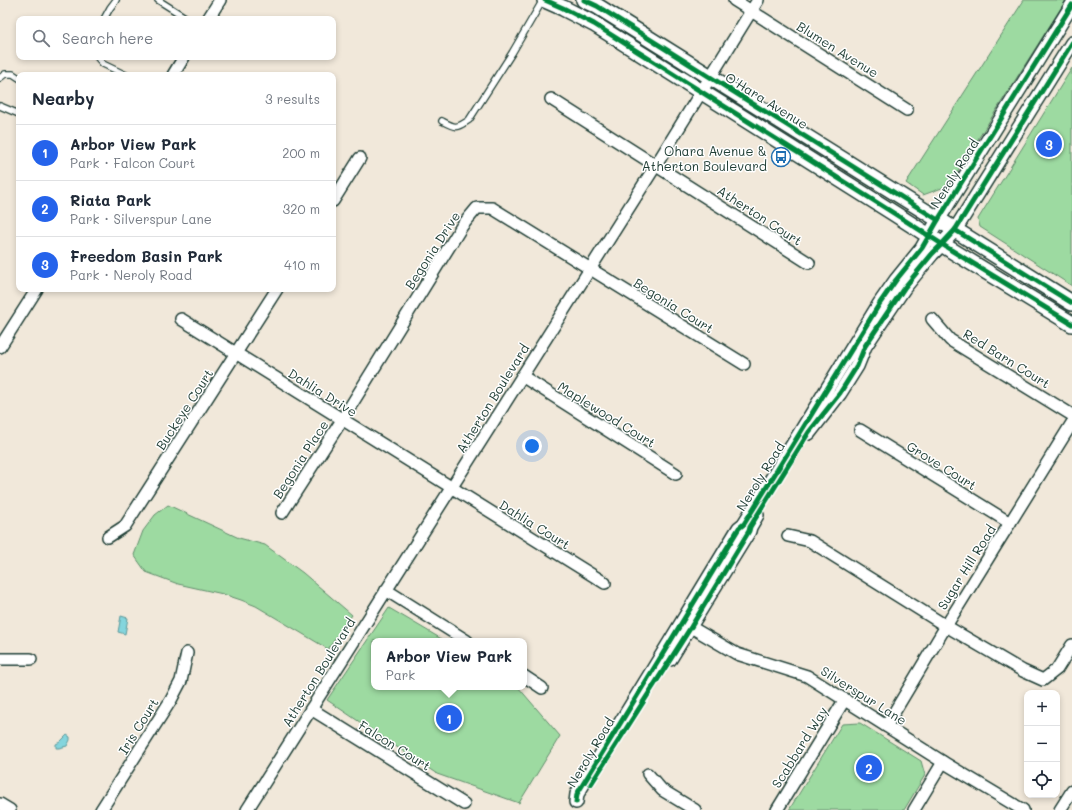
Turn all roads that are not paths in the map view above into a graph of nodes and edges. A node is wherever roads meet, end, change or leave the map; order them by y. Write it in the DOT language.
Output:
graph roads {
  1 [pos="116,0"];
  2 [pos="158,0"];
  3 [pos="220,0"];
  4 [pos="544,0"];
  5 [pos="584,0"];
  6 [pos="734,0"];
  7 [pos="758,0"];
  8 [pos="1072,5"];
  9 [pos="752,11"];
  10 [pos="106,16"];
  11 [pos="183,16"];
  12 [pos="210,16"];
  13 [pos="1072,43"];
  14 [pos="100,60"];
  15 [pos="182,60"];
  16 [pos="120,72"];
  17 [pos="175,72"];
  18 [pos="16,76"];
  19 [pos="0,78"];
  20 [pos="711,78"];
  21 [pos="702,92"];
  22 [pos="551,99"];
  23 [pos="0,106"];
  24 [pos="907,110"];
  25 [pos="16,113"];
  26 [pos="442,121"];
  27 [pos="360,158"];
  28 [pos="656,165"];
  29 [pos="336,195"];
  30 [pos="938,220"];
  31 [pos="955,230"];
  32 [pos="929,236"];
  33 [pos="942,244"];
  34 [pos="809,263"];
  35 [pos="590,269"];
  36 [pos="35,292"];
  37 [pos="275,292"];
  38 [pos="1072,303"];
  39 [pos="181,319"];
  40 [pos="932,319"];
  41 [pos="1072,324"];
  42 [pos="0,347"];
  43 [pos="236,354"];
  44 [pos="744,364"];
  45 [pos="522,376"];
  46 [pos="1072,415"];
  47 [pos="342,420"];
  48 [pos="1072,423"];
  49 [pos="860,430"];
  50 [pos="676,474"];
  51 [pos="451,488"];
  52 [pos="282,514"];
  53 [pos="1010,523"];
  54 [pos="788,536"];
  55 [pos="108,537"];
  56 [pos="605,583"];
  57 [pos="386,590"];
  58 [pos="686,624"];
  59 [pos="946,626"];
  60 [pos="463,638"];
  61 [pos="1072,646"];
  62 [pos="187,653"];
  63 [pos="0,659"];
  64 [pos="31,659"];
  65 [pos="527,678"];
  66 [pos="542,688"];
  67 [pos="844,699"];
  68 [pos="311,709"];
  69 [pos="886,726"];
  70 [pos="943,762"];
  71 [pos="648,774"];
  72 [pos="1072,791"];
  73 [pos="0,804"];
  74 [pos="464,804"];
  75 [pos="10,810"];
  76 [pos="101,810"];
  77 [pos="247,810"];
  78 [pos="695,810"];
  79 [pos="777,810"];
  80 [pos="914,810"];
  81 [pos="1023,810"];
  82 [pos="1060,810"];
  1 -- 10 [label="lane"];
  2 -- 11 [label="lane"];
  3 -- 12 [label="street"];
  4 -- 21 [label="main road, O'Hara Avenue"];
  4 -- 26 [label="lane"];
  5 -- 20 [label="main road, O'Hara Avenue"];
  6 -- 9 [label="street, Blumen Avenue"];
  7 -- 9 [label="street, Atherton Boulevard"];
  8 -- 30 [label="street, Neroly Road"];
  9 -- 20 [label="street, Atherton Boulevard"];
  9 -- 24 [label="street, Blumen Avenue"];
  13 -- 31 [label="street, Neroly Road"];
  14 -- 16 [label="lane"];
  15 -- 17 [label="street"];
  18 -- 19 [label="lane"];
  20 -- 21 [label="street, Atherton Boulevard"];
  20 -- 30 [label="main road, O'Hara Avenue"];
  21 -- 28 [label="street, Atherton Boulevard"];
  21 -- 32 [label="main road, O'Hara Avenue"];
  22 -- 28 [label="street, Atherton Court"];
  23 -- 25 [label="lane"];
  27 -- 29 [label="street"];
  28 -- 34 [label="street, Atherton Court"];
  28 -- 35 [label="street, Atherton Boulevard"];
  30 -- 31 [label="main road, O'Hara Avenue"];
  30 -- 32 [label="street, Neroly Road"];
  31 -- 33 [label="street, Neroly Road"];
  31 -- 38 [label="main road, O'Hara Avenue"];
  32 -- 33 [label="main road, O'Hara Avenue"];
  32 -- 58 [label="street, Neroly Road"];
  33 -- 41 [label="main road, O'Hara Avenue"];
  33 -- 58 [label="street, Neroly Road"];
  35 -- 44 [label="street, Begonia Court"];
  35 -- 45 [label="street, Atherton Boulevard"];
  35 -- 47 [label="street, Begonia Drive"];
  36 -- 42 [label="street"];
  37 -- 43 [label="street, Buckeye Court"];
  39 -- 43 [label="street, Dahlia Drive"];
  40 -- 46 [label="street, Red Barn Court"];
  43 -- 47 [label="street, Dahlia Drive"];
  43 -- 55 [label="street, Buckeye Court"];
  45 -- 50 [label="street, Maplewood Court"];
  45 -- 51 [label="street, Atherton Boulevard"];
  47 -- 51 [label="street, Dahlia Drive"];
  47 -- 52 [label="street, Begonia Place"];
  48 -- 53 [label="street, Sugar Hill Road"];
  49 -- 53 [label="street, Grove Court"];
  51 -- 56 [label="street, Dahlia Court"];
  51 -- 57 [label="street, Atherton Boulevard"];
  53 -- 59 [label="street, Sugar Hill Road"];
  54 -- 59 [label="street"];
  57 -- 60 [label="street"];
  57 -- 68 [label="street, Atherton Boulevard"];
  58 -- 58 [label="street, Neroly Road"];
  58 -- 67 [label="street, Silverspur Lane"];
  59 -- 61 [label="street"];
  59 -- 69 [label="street, Sugar Hill Road"];
  62 -- 76 [label="street, Iris Court"];
  63 -- 64 [label="street"];
  65 -- 66 [label="street"];
  67 -- 69 [label="street, Silverspur Lane"];
  67 -- 79 [label="street, Scabbard Way"];
  68 -- 74 [label="street, Falcon Court"];
  68 -- 77 [label="street, Atherton Boulevard"];
  69 -- 70 [label="street, Silverspur Lane"];
  70 -- 80 [label="street"];
  70 -- 81 [label="street, Silverspur Lane"];
  71 -- 78 [label="street"];
  72 -- 82 [label="street"];
  73 -- 75 [label="street"];
}
